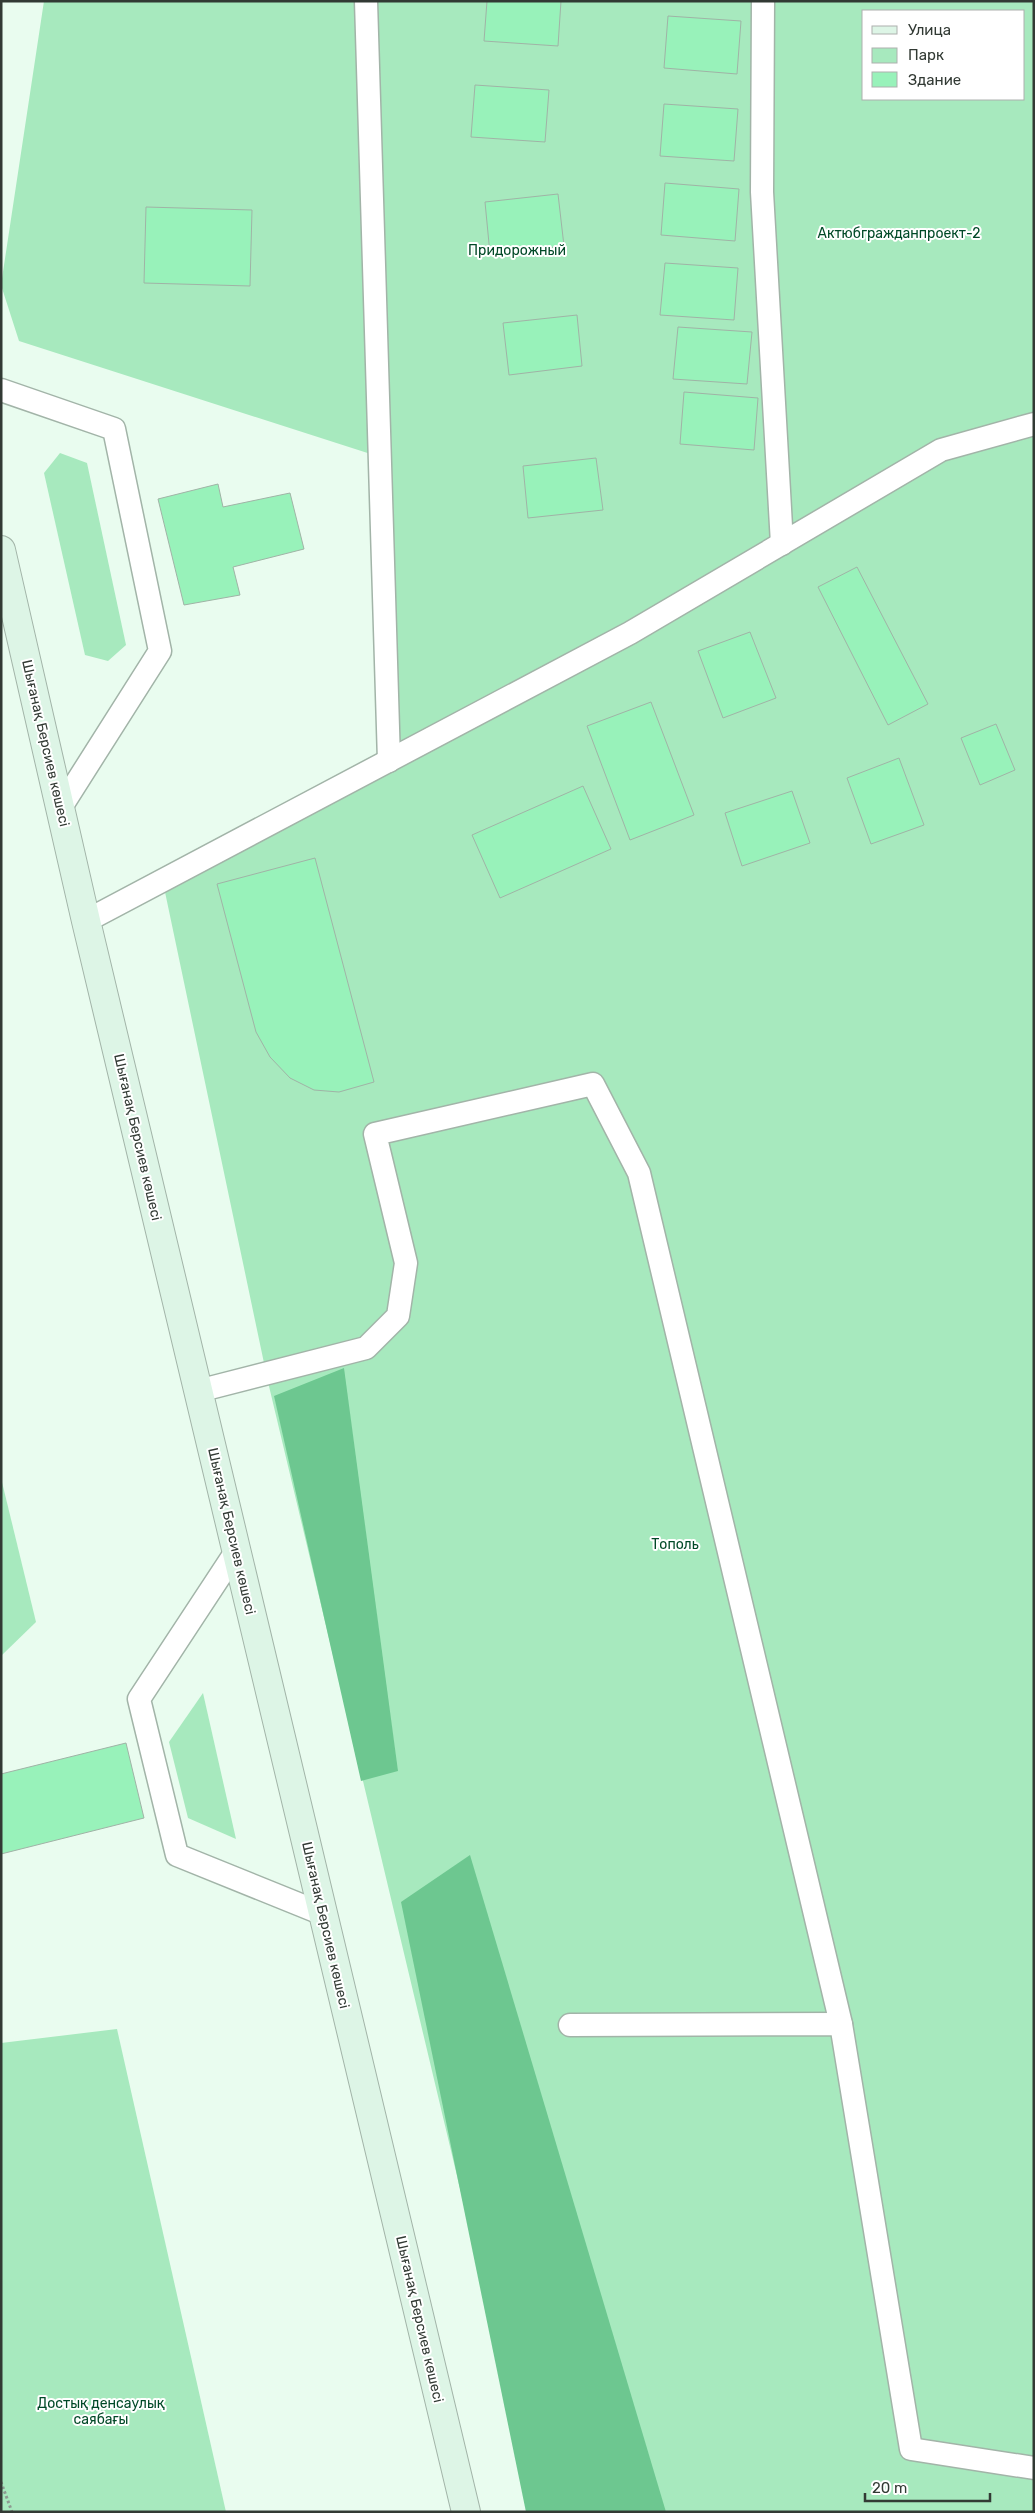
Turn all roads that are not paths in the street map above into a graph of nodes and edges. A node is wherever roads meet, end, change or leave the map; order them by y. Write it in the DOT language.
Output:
graph roads {
  1 [pos="366,1"];
  2 [pos="763,1"];
  3 [pos="1,390"];
  4 [pos="1034,424"];
  5 [pos="782,544"];
  6 [pos="1,550"];
  7 [pos="389,761"];
  8 [pos="61,808"];
  9 [pos="86,922"];
  10 [pos="198,1391"];
  11 [pos="237,1550"];
  12 [pos="323,1914"];
  13 [pos="841,2024"];
  14 [pos="570,2025"];
  15 [pos="1034,2468"];
  16 [pos="466,2512"];
  1 -- 7 [label="lane"];
  2 -- 5 [label="lane"];
  3 -- 8 [label="lane"];
  4 -- 5 [label="lane"];
  5 -- 7 [label="lane"];
  6 -- 8 [label="main road, Шығанақ Берсиев көшесі"];
  7 -- 9 [label="lane"];
  8 -- 9 [label="main road, Шығанақ Берсиев көшесі"];
  9 -- 10 [label="main road, Шығанақ Берсиев көшесі"];
  10 -- 11 [label="main road, Шығанақ Берсиев көшесі"];
  10 -- 13 [label="lane"];
  11 -- 12 [label="main road, Шығанақ Берсиев көшесі"];
  11 -- 12 [label="lane"];
  12 -- 16 [label="main road, Шығанақ Берсиев көшесі"];
  13 -- 14 [label="lane"];
  13 -- 15 [label="lane"];
}
